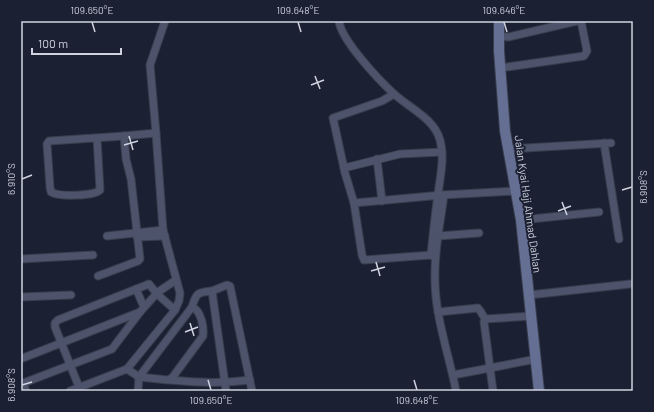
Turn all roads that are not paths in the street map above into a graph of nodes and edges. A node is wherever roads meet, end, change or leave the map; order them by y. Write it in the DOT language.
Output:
graph roads {
  1 [pos="164,21"];
  2 [pos="339,21"];
  3 [pos="499,21"];
  4 [pos="577,21"];
  5 [pos="581,21"];
  6 [pos="499,36"];
  7 [pos="500,68"];
  8 [pos="394,94"];
  9 [pos="156,133"];
  10 [pos="124,136"];
  11 [pos="97,138"];
  12 [pos="509,149"];
  13 [pos="442,152"];
  14 [pos="377,159"];
  15 [pos="344,168"];
  16 [pos="511,191"];
  17 [pos="441,195"];
  18 [pos="382,201"];
  19 [pos="354,203"];
  20 [pos="598,212"];
  21 [pos="521,220"];
  22 [pos="164,233"];
  23 [pos="479,233"];
  24 [pos="138,235"];
  25 [pos="438,236"];
  26 [pos="105,238"];
  27 [pos="619,239"];
  28 [pos="93,255"];
  29 [pos="433,256"];
  30 [pos="21,259"];
  31 [pos="98,276"];
  32 [pos="176,280"];
  33 [pos="630,284"];
  34 [pos="136,289"];
  35 [pos="212,291"];
  36 [pos="157,294"];
  37 [pos="71,295"];
  38 [pos="529,295"];
  39 [pos="21,297"];
  40 [pos="192,307"];
  41 [pos="142,310"];
  42 [pos="175,310"];
  43 [pos="438,312"];
  44 [pos="528,316"];
  45 [pos="485,319"];
  46 [pos="117,322"];
  47 [pos="122,337"];
  48 [pos="61,343"];
  49 [pos="23,358"];
  50 [pos="533,360"];
  51 [pos="71,365"];
  52 [pos="490,368"];
  53 [pos="133,374"];
  54 [pos="453,375"];
  55 [pos="170,380"];
  56 [pos="250,380"];
  57 [pos="22,384"];
  58 [pos="79,387"];
  59 [pos="226,387"];
  60 [pos="26,391"];
  61 [pos="70,391"];
  62 [pos="138,391"];
  63 [pos="252,391"];
  64 [pos="456,391"];
  65 [pos="493,391"];
  66 [pos="539,391"];
  1 -- 9 [label="street"];
  2 -- 8 [label="street"];
  3 -- 6 [label="street, Jalan Kyai Haji Ahmad Dahlan"];
  4 -- 6 [label="street"];
  5 -- 7 [label="street"];
  6 -- 7 [label="street, Jalan Kyai Haji Ahmad Dahlan"];
  7 -- 12 [label="street, Jalan Kyai Haji Ahmad Dahlan"];
  8 -- 13 [label="street"];
  8 -- 15 [label="street"];
  9 -- 10 [label="street"];
  9 -- 22 [label="street"];
  10 -- 11 [label="street"];
  10 -- 24 [label="street"];
  11 -- 11 [label="street"];
  12 -- 16 [label="street, Jalan Kyai Haji Ahmad Dahlan"];
  12 -- 27 [label="street"];
  13 -- 14 [label="street"];
  13 -- 17 [label="street"];
  14 -- 15 [label="street"];
  14 -- 18 [label="street"];
  15 -- 19 [label="street"];
  16 -- 17 [label="street"];
  16 -- 21 [label="street, Jalan Kyai Haji Ahmad Dahlan"];
  17 -- 18 [label="street"];
  17 -- 25 [label="street"];
  17 -- 29 [label="street"];
  18 -- 19 [label="street"];
  19 -- 29 [label="street"];
  20 -- 21 [label="street"];
  21 -- 38 [label="street, Jalan Kyai Haji Ahmad Dahlan"];
  22 -- 24 [label="street"];
  22 -- 32 [label="street"];
  23 -- 25 [label="street"];
  24 -- 26 [label="street"];
  24 -- 31 [label="street"];
  25 -- 29 [label="street"];
  28 -- 30 [label="street"];
  29 -- 43 [label="street"];
  32 -- 36 [label="street"];
  32 -- 42 [label="street"];
  33 -- 38 [label="street"];
  34 -- 36 [label="street"];
  34 -- 41 [label="street"];
  34 -- 48 [label="street"];
  35 -- 40 [label="street"];
  35 -- 56 [label="street"];
  35 -- 59 [label="street"];
  36 -- 41 [label="street"];
  36 -- 42 [label="street"];
  37 -- 39 [label="street"];
  38 -- 44 [label="street, Jalan Kyai Haji Ahmad Dahlan"];
  40 -- 53 [label="street"];
  40 -- 55 [label="street"];
  41 -- 46 [label="street"];
  41 -- 47 [label="street"];
  42 -- 53 [label="street"];
  43 -- 45 [label="street"];
  43 -- 54 [label="street"];
  44 -- 45 [label="street"];
  44 -- 50 [label="street, Jalan Kyai Haji Ahmad Dahlan"];
  45 -- 52 [label="street"];
  46 -- 47 [label="street"];
  46 -- 48 [label="street"];
  47 -- 51 [label="street"];
  48 -- 49 [label="street"];
  48 -- 51 [label="street"];
  50 -- 52 [label="street"];
  50 -- 66 [label="street, Jalan Kyai Haji Ahmad Dahlan"];
  51 -- 57 [label="street"];
  51 -- 58 [label="street"];
  52 -- 54 [label="street"];
  52 -- 65 [label="street"];
  53 -- 55 [label="street"];
  53 -- 58 [label="street"];
  53 -- 62 [label="street"];
  54 -- 64 [label="street"];
  55 -- 59 [label="street"];
  56 -- 59 [label="street"];
  56 -- 63 [label="street"];
  57 -- 60 [label="street"];
  58 -- 61 [label="street"];
}
